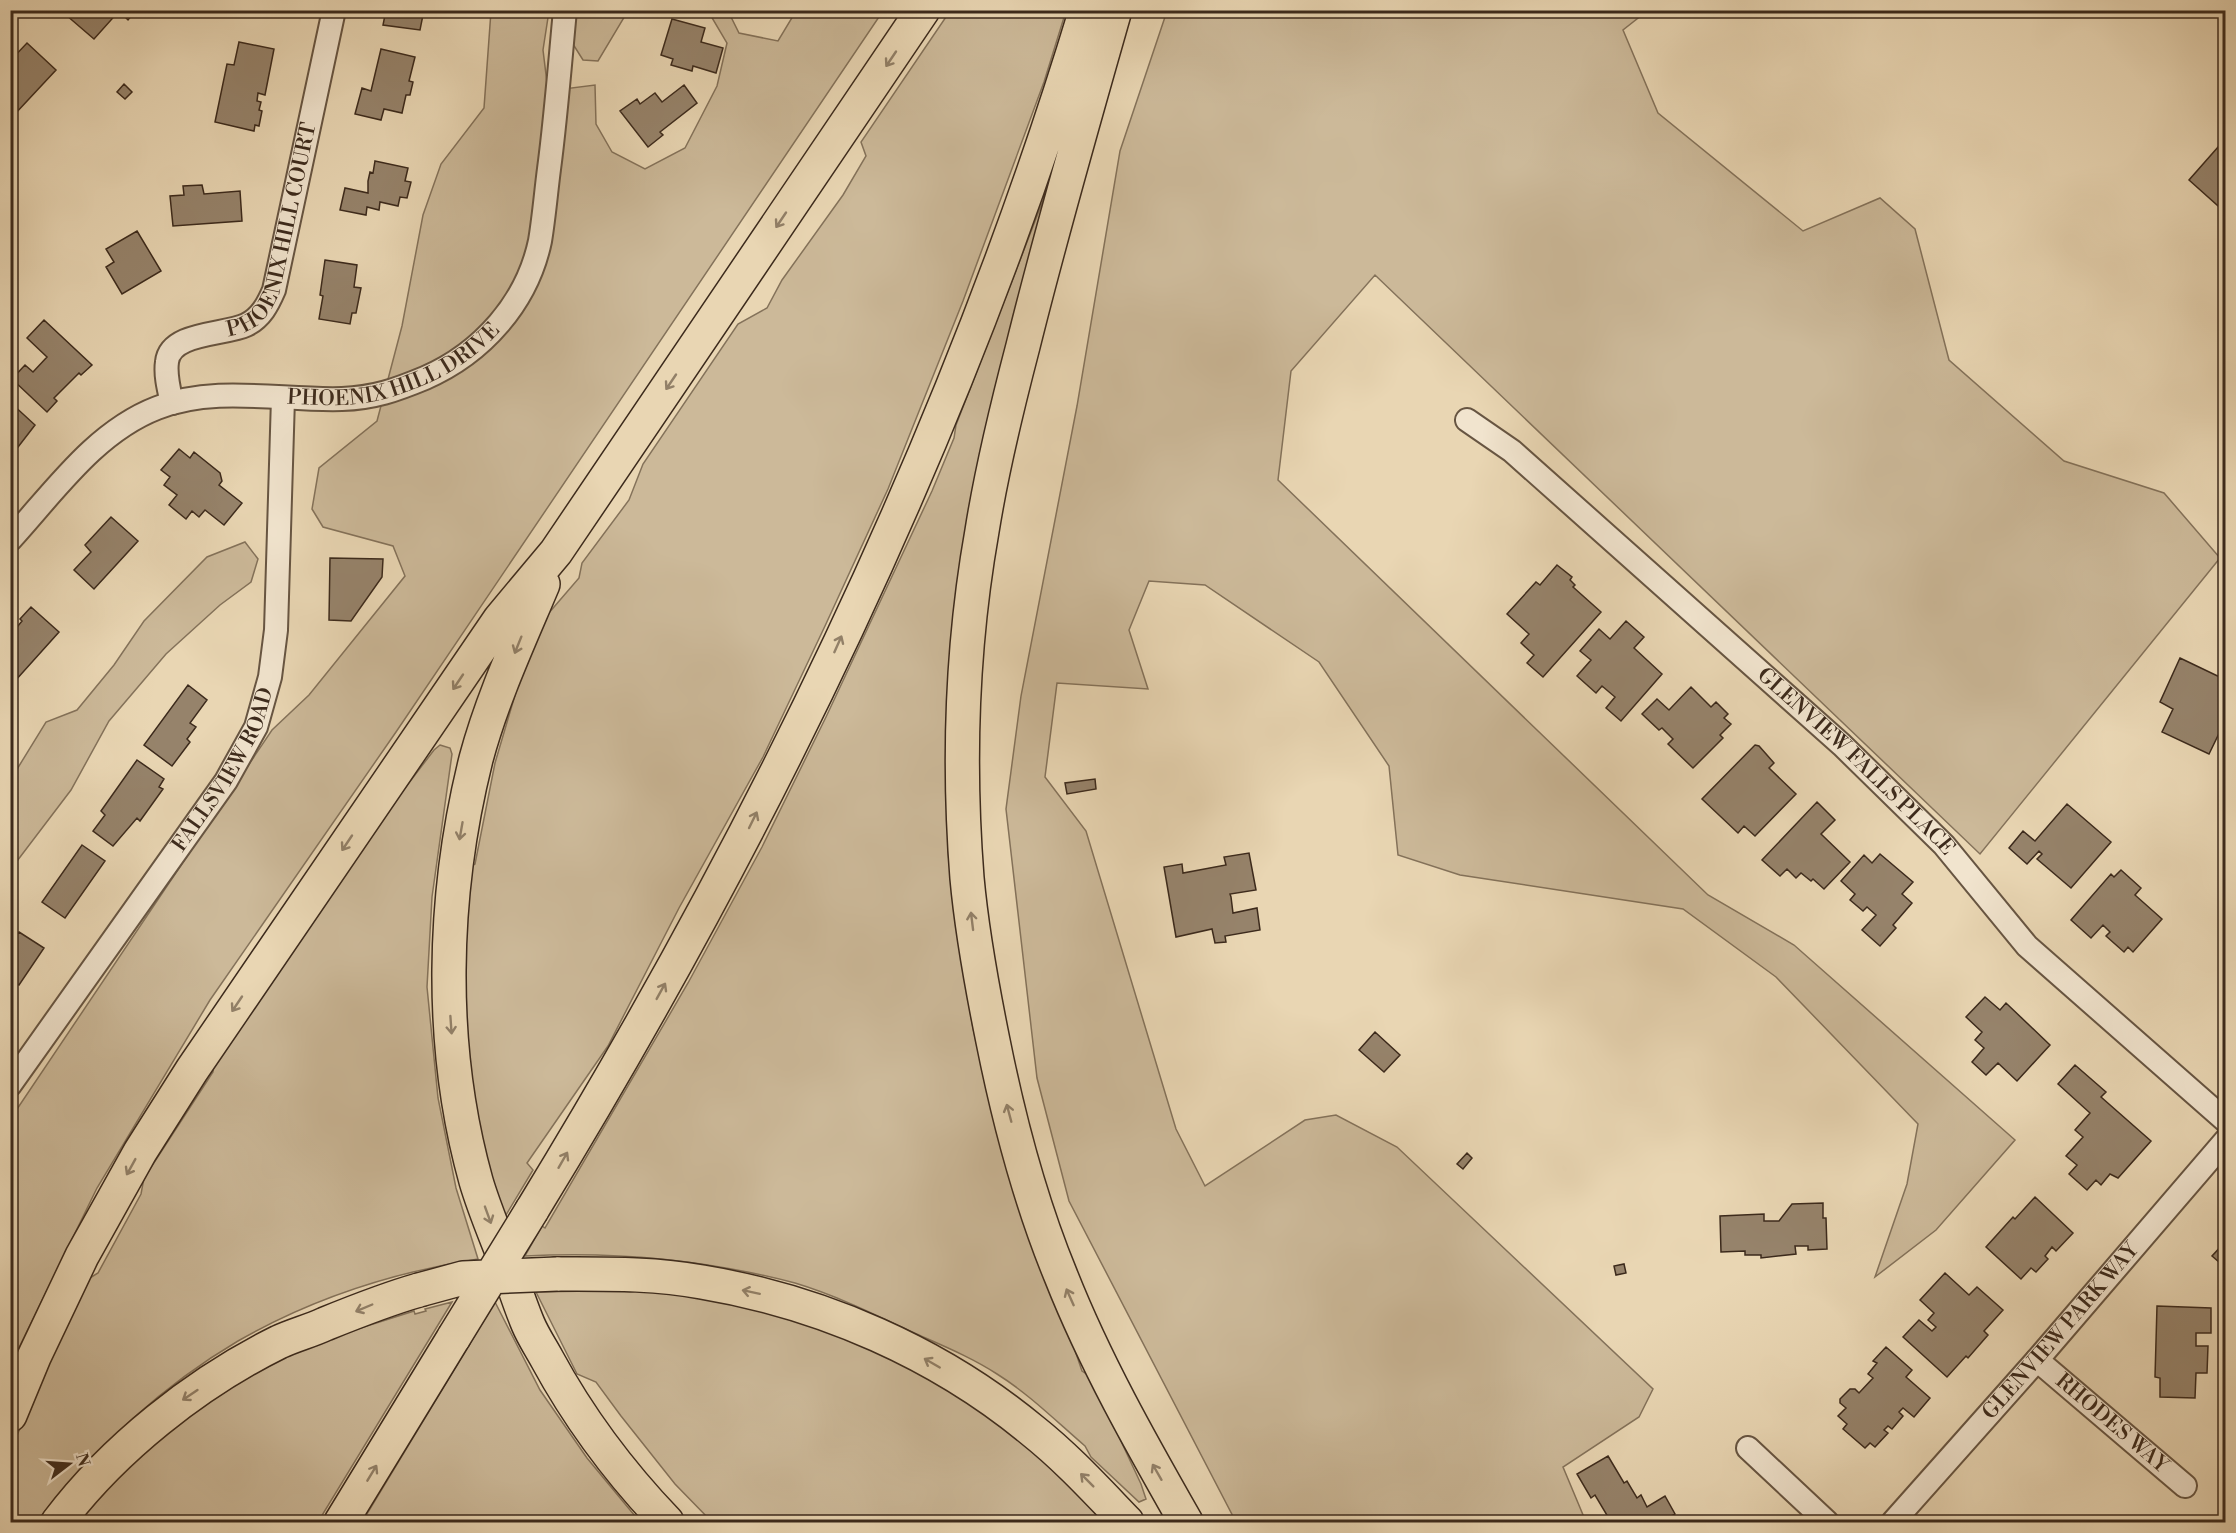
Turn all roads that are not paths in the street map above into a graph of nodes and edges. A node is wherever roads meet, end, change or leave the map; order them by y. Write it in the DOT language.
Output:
graph roads {
  1 [pos="334,10"];
  2 [pos="565,10"];
  3 [pos="923,10"];
  4 [pos="1086,10"];
  5 [pos="1114,10"];
  6 [pos="283,398"];
  7 [pos="172,403"];
  8 [pos="1467,420"];
  9 [pos="10,540"];
  10 [pos="556,552"];
  11 [pos="10,1085"];
  12 [pos="2226,1121"];
  13 [pos="2226,1140"];
  14 [pos="2037,1360"];
  15 [pos="10,1415"];
  16 [pos="1748,1449"];
  17 [pos="2185,1486"];
  18 [pos="58,1522"];
  19 [pos="341,1522"];
  20 [pos="667,1522"];
  21 [pos="1127,1522"];
  22 [pos="1186,1522"];
  23 [pos="1827,1522"];
  24 [pos="1893,1522"];
  1 -- 7 [label="street, PHOENIX HILL COURT"];
  2 -- 6 [label="street, PHOENIX HILL DRIVE"];
  3 -- 10 [label="highway, one-way"];
  19 -- 4 [label="highway, one-way, bridge"];
  22 -- 5 [label="highway, one-way"];
  6 -- 7 [label="street, PHOENIX HILL DRIVE"];
  6 -- 11 [label="street, FALLSVIEW ROAD"];
  7 -- 9 [label="street, PHOENIX HILL DRIVE"];
  8 -- 12 [label="street, GLENVIEW FALLS PLACE"];
  10 -- 15 [label="highway, one-way"];
  10 -- 20 [label="highway, one-way"];
  13 -- 14 [label="street, GLENVIEW PARK WAY"];
  14 -- 17 [label="street, RHODES WAY"];
  14 -- 24 [label="street, GLENVIEW PARK WAY"];
  16 -- 23 [label="street"];
  21 -- 18 [label="highway, one-way, bridge"];
}
